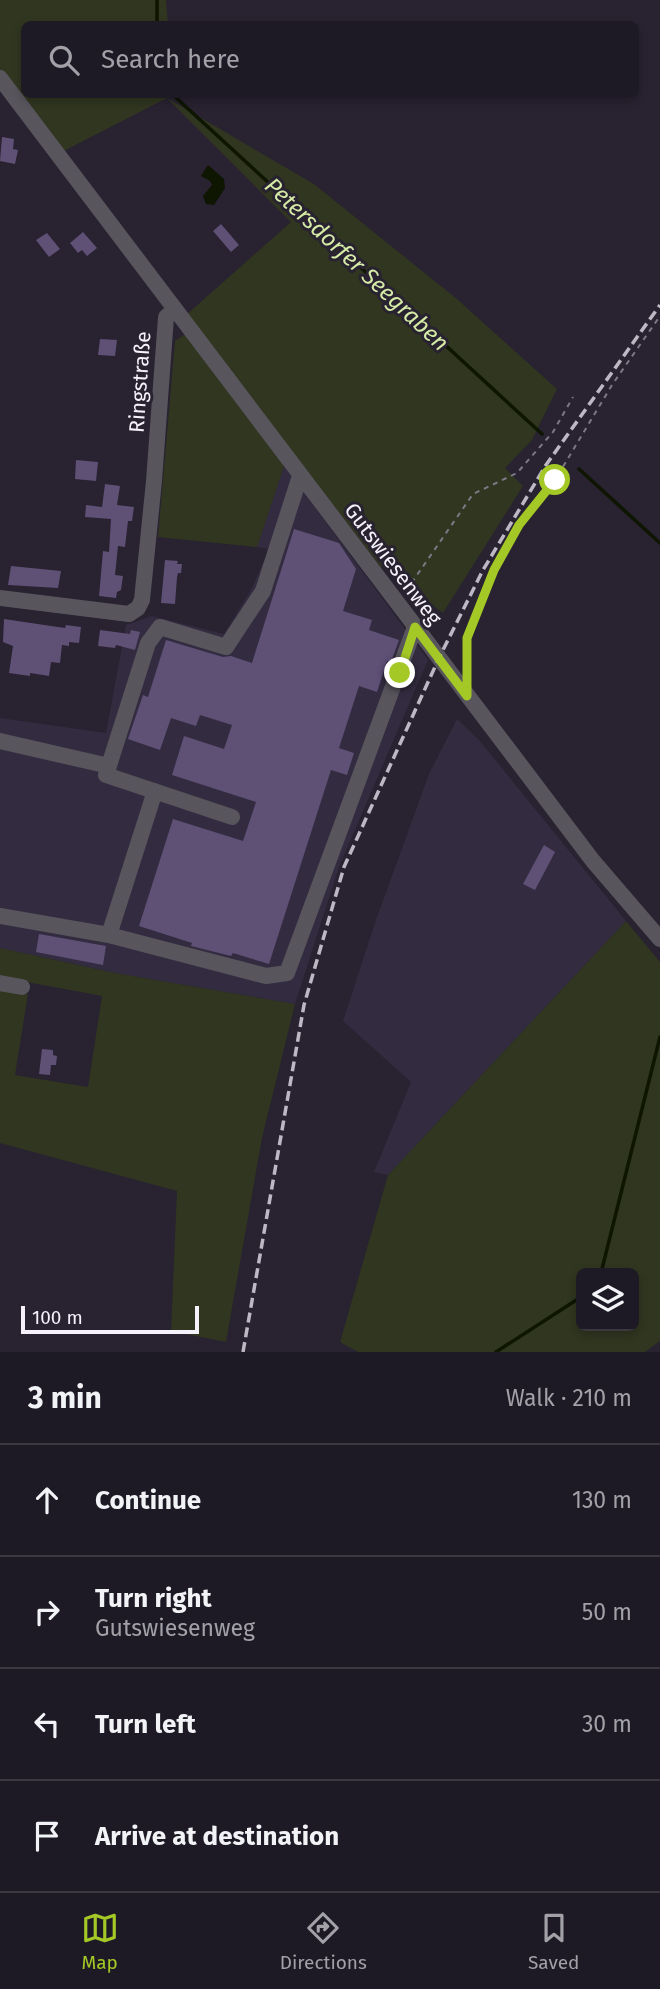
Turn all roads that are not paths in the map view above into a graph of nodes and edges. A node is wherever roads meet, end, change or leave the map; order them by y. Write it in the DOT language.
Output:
graph roads {
  1 [pos="0,78"];
  2 [pos="174,310"];
  3 [pos="300,476"];
  4 [pos="0,598"];
  5 [pos="415,627"];
  6 [pos="0,741"];
  7 [pos="108,766"];
  8 [pos="155,791"];
  9 [pos="232,817"];
  10 [pos="0,916"];
  11 [pos="108,935"];
  12 [pos="660,939"];
  13 [pos="0,983"];
  14 [pos="22,987"];
  1 -- 2 [label="street, Ringstraße"];
  2 -- 3 [label="street, Gutswiesenweg"];
  2 -- 4 [label="street, Ringstraße"];
  3 -- 5 [label="street, Gutswiesenweg"];
  3 -- 7 [label="street"];
  5 -- 11 [label="street"];
  5 -- 12 [label="street, Gutswiesenweg"];
  6 -- 7 [label="street"];
  7 -- 8 [label="street"];
  8 -- 9 [label="street"];
  8 -- 11 [label="street"];
  10 -- 11 [label="street"];
  13 -- 14 [label="street"];
}
